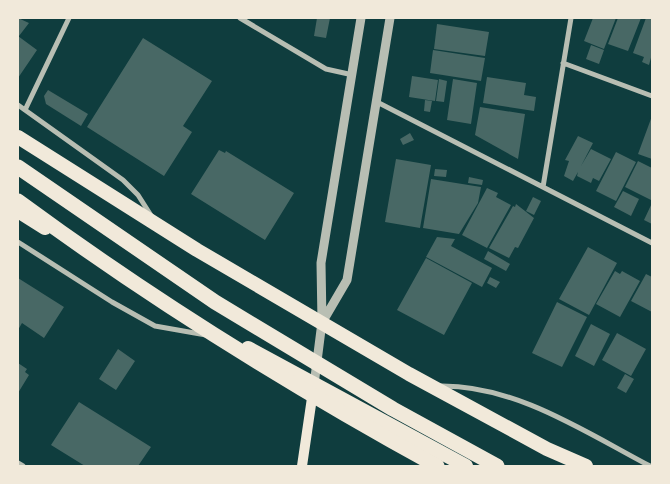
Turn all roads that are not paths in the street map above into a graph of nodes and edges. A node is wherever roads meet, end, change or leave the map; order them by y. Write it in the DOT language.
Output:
graph roads {
  1 [pos="69,18"];
  2 [pos="240,18"];
  3 [pos="361,18"];
  4 [pos="390,18"];
  5 [pos="571,18"];
  6 [pos="563,63"];
  7 [pos="353,76"];
  8 [pos="652,96"];
  9 [pos="377,102"];
  10 [pos="18,105"];
  11 [pos="25,110"];
  12 [pos="18,137"];
  13 [pos="18,167"];
  14 [pos="543,187"];
  15 [pos="18,201"];
  16 [pos="18,212"];
  17 [pos="156,225"];
  18 [pos="18,242"];
  19 [pos="652,244"];
  20 [pos="322,322"];
  21 [pos="231,338"];
  22 [pos="314,385"];
  23 [pos="432,386"];
  24 [pos="18,463"];
  25 [pos="23,466"];
  26 [pos="302,466"];
  27 [pos="437,466"];
  28 [pos="466,466"];
  29 [pos="497,466"];
  30 [pos="586,466"];
  31 [pos="650,466"];
  1 -- 11 [label="street"];
  2 -- 7 [label="street"];
  3 -- 7 [label="street"];
  4 -- 9 [label="street"];
  5 -- 6 [label="street"];
  6 -- 8 [label="street"];
  6 -- 14 [label="street"];
  7 -- 20 [label="street"];
  9 -- 14 [label="street"];
  9 -- 20 [label="street"];
  10 -- 11 [label="street"];
  11 -- 17 [label="street"];
  12 -- 17 [label="highway"];
  13 -- 29 [label="highway"];
  14 -- 19 [label="street"];
  15 -- 27 [label="highway"];
  16 -- 21 [label="highway"];
  17 -- 20 [label="highway"];
  18 -- 21 [label="street"];
  20 -- 22 [label="street"];
  20 -- 23 [label="highway"];
  21 -- 22 [label="highway"];
  22 -- 26 [label="main road"];
  22 -- 28 [label="highway"];
  23 -- 30 [label="highway"];
  23 -- 31 [label="street"];
  24 -- 25 [label="street"];
}
